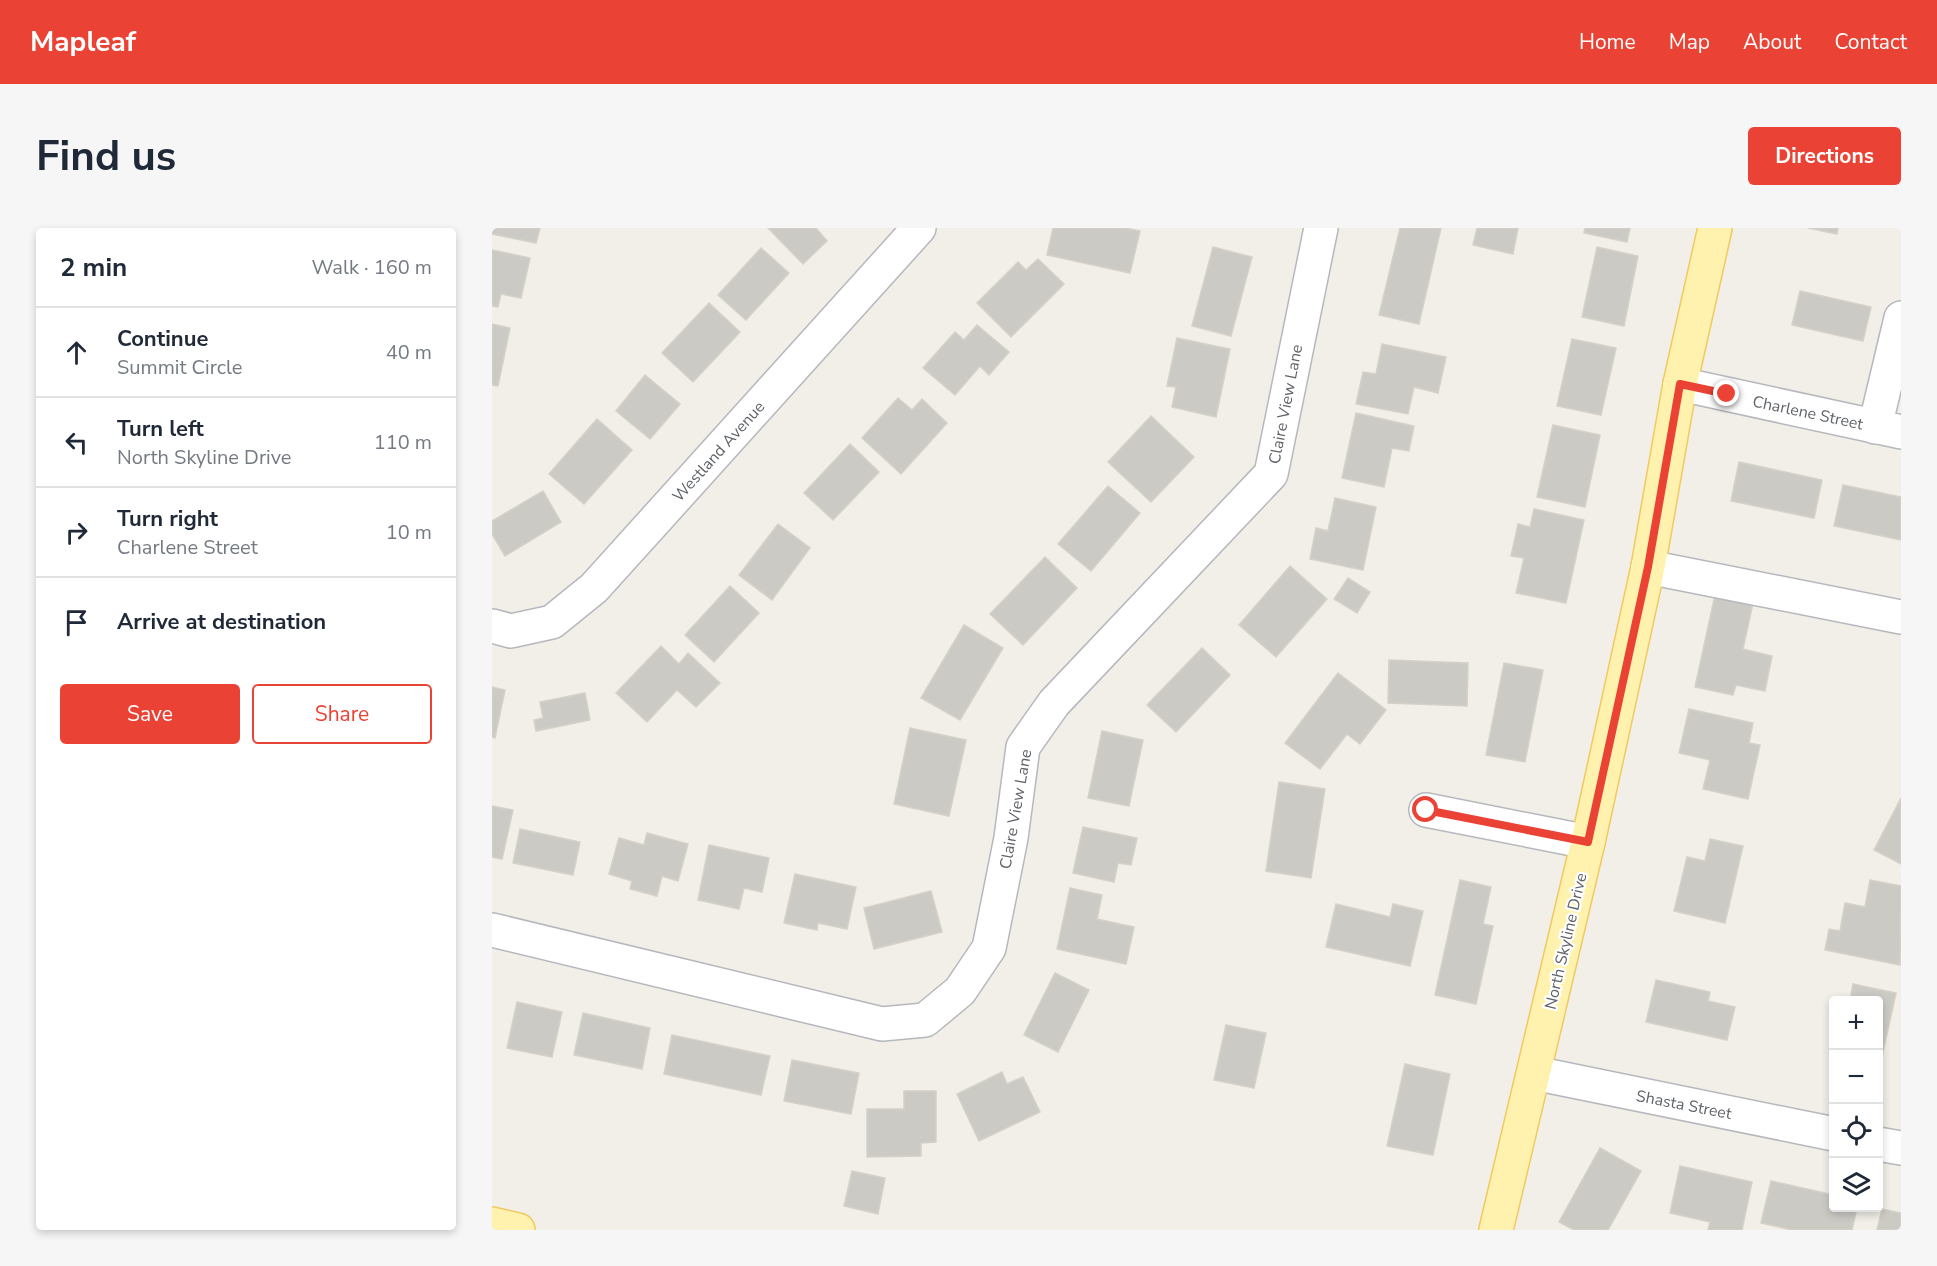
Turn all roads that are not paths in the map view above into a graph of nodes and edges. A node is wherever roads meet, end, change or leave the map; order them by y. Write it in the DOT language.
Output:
graph roads {
  1 [pos="919,228"];
  2 [pos="1321,228"];
  3 [pos="1715,228"];
  4 [pos="1901,318"];
  5 [pos="1680,384"];
  6 [pos="1888,429"];
  7 [pos="1648,567"];
  8 [pos="1901,617"];
  9 [pos="492,626"];
  10 [pos="1426,810"];
  11 [pos="1588,842"];
  12 [pos="492,930"];
  13 [pos="1534,1073"];
  14 [pos="1829,1133"];
  15 [pos="1883,1145"];
  16 [pos="1901,1148"];
  17 [pos="492,1224"];
  18 [pos="518,1230"];
  19 [pos="1496,1230"];
  1 -- 9 [label="street, Westland Avenue"];
  2 -- 12 [label="street, Claire View Lane"];
  3 -- 5 [label="main road, North Skyline Drive"];
  4 -- 6 [label="street"];
  5 -- 6 [label="street, Charlene Street"];
  5 -- 7 [label="main road, North Skyline Drive"];
  7 -- 8 [label="street"];
  7 -- 11 [label="main road, North Skyline Drive"];
  10 -- 11 [label="street"];
  11 -- 13 [label="main road, North Skyline Drive"];
  13 -- 14 [label="street, Shasta Street"];
  13 -- 19 [label="main road, North Skyline Drive"];
  15 -- 16 [label="street"];
  17 -- 18 [label="main road"];
}
